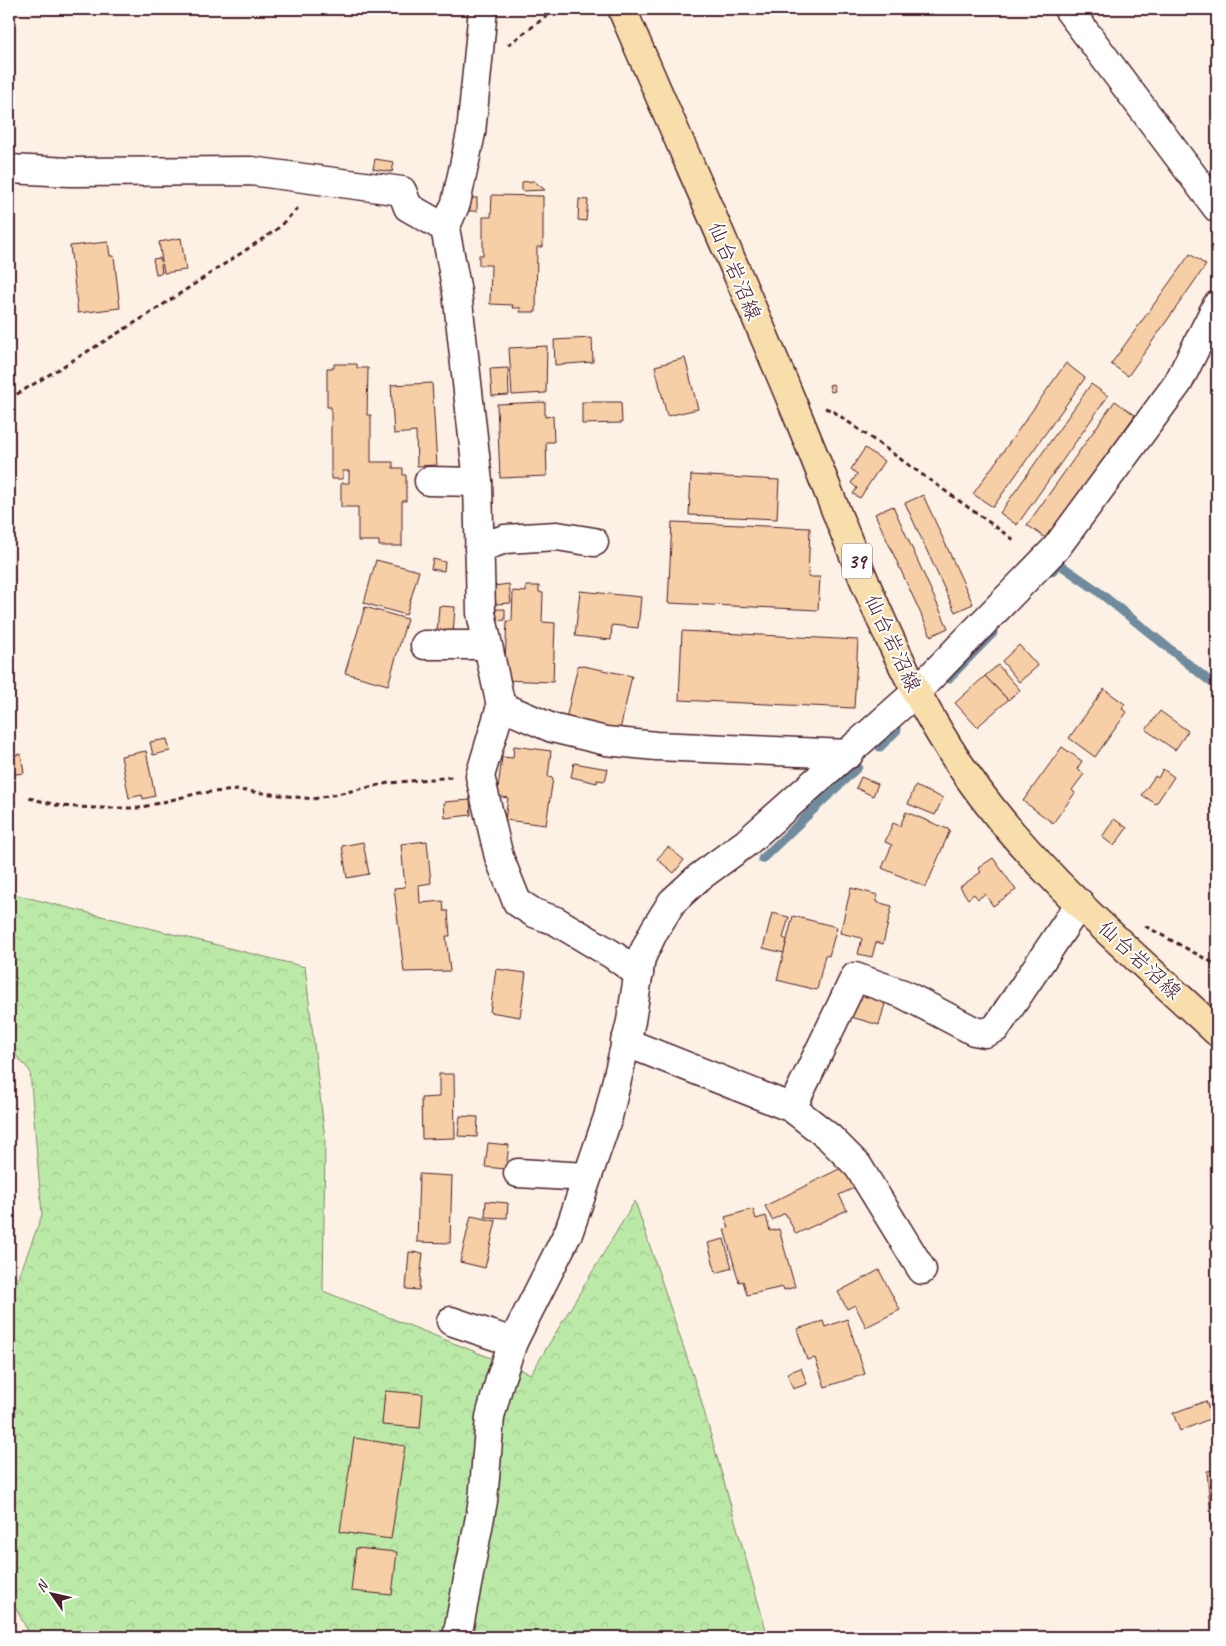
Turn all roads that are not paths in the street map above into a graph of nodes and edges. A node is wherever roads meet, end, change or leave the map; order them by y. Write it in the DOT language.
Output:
graph roads {
  1 [pos="483,9"];
  2 [pos="622,9"];
  3 [pos="1068,9"];
  4 [pos="9,169"];
  5 [pos="1217,208"];
  6 [pos="445,228"];
  7 [pos="1217,305"];
  8 [pos="429,481"];
  9 [pos="478,482"];
  10 [pos="594,542"];
  11 [pos="479,548"];
  12 [pos="425,645"];
  13 [pos="486,645"];
  14 [pos="915,693"];
  15 [pos="501,706"];
  16 [pos="849,754"];
  17 [pos="1080,903"];
  18 [pos="639,974"];
  19 [pos="1217,1032"];
  20 [pos="625,1042"];
  21 [pos="792,1108"];
  22 [pos="518,1173"];
  23 [pos="587,1177"];
  24 [pos="922,1270"];
  25 [pos="451,1320"];
  26 [pos="513,1342"];
  27 [pos="457,1637"];
  1 -- 6 [label="street"];
  2 -- 14 [label="main road, 仙台岩沼線 / 39"];
  3 -- 5 [label="street"];
  4 -- 6 [label="street"];
  6 -- 9 [label="street"];
  7 -- 14 [label="street"];
  8 -- 9 [label="street"];
  9 -- 11 [label="street"];
  10 -- 11 [label="street"];
  11 -- 13 [label="street"];
  12 -- 13 [label="street"];
  13 -- 15 [label="street"];
  14 -- 16 [label="street"];
  14 -- 17 [label="main road, 仙台岩沼線 / 39"];
  15 -- 16 [label="street"];
  15 -- 18 [label="street"];
  16 -- 18 [label="street"];
  17 -- 19 [label="main road, 仙台岩沼線 / 39"];
  17 -- 21 [label="street"];
  18 -- 20 [label="street"];
  20 -- 21 [label="street"];
  20 -- 23 [label="street"];
  21 -- 24 [label="street"];
  22 -- 23 [label="street"];
  23 -- 26 [label="street"];
  25 -- 26 [label="street"];
  26 -- 27 [label="street"];
}
